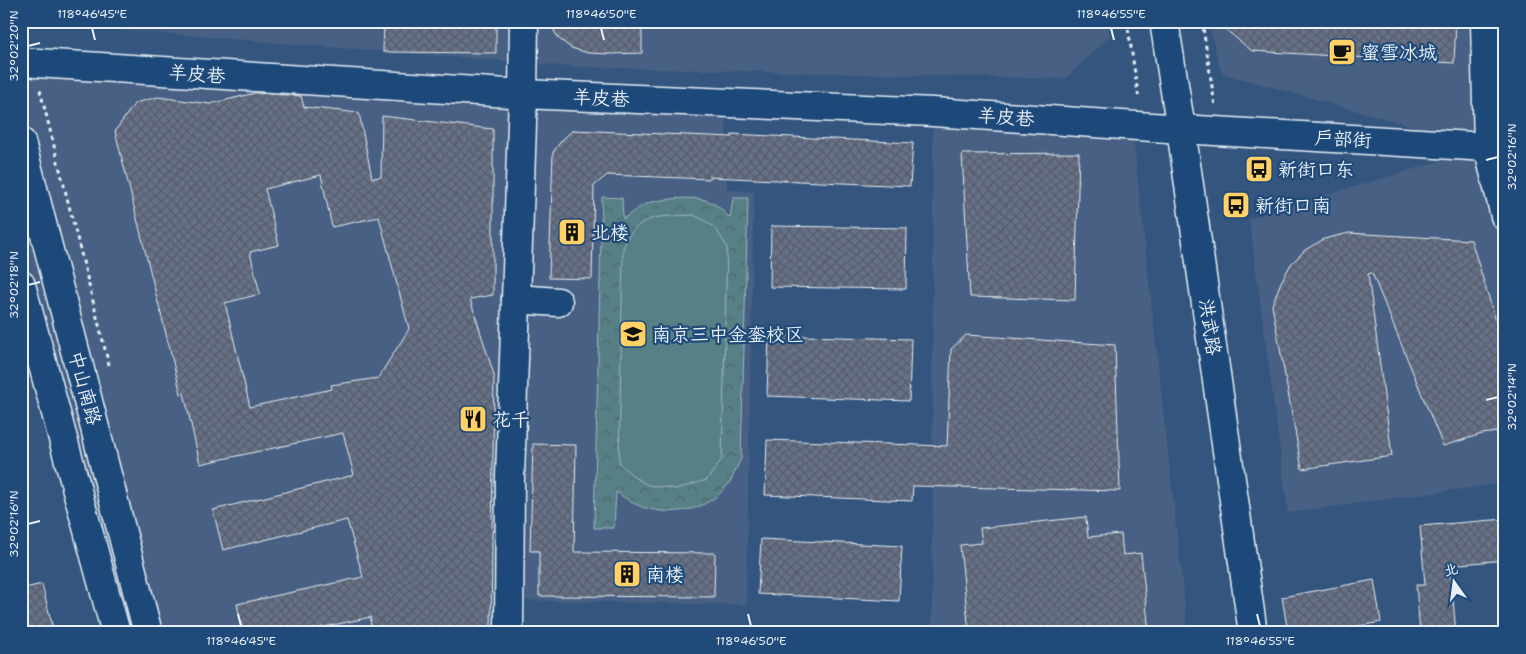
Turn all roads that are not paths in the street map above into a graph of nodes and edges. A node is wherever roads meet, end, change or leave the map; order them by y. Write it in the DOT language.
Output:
graph roads {
  1 [pos="524,21"];
  2 [pos="1164,21"];
  3 [pos="1485,21"];
  4 [pos="27,63"];
  5 [pos="523,94"];
  6 [pos="1182,129"];
  7 [pos="21,142"];
  8 [pos="1496,148"];
  9 [pos="1505,216"];
  10 [pos="21,285"];
  11 [pos="516,299"];
  12 [pos="558,302"];
  13 [pos="116,633"];
  14 [pos="148,633"];
  15 [pos="509,633"];
  16 [pos="1253,633"];
  1 -- 5 [label="street"];
  2 -- 6 [label="street, 洪武路"];
  3 -- 8 [label="street"];
  4 -- 5 [label="street, 羊皮巷"];
  5 -- 6 [label="street, 羊皮巷"];
  5 -- 11 [label="street"];
  6 -- 8 [label="street, 户部街"];
  6 -- 16 [label="street, 洪武路"];
  7 -- 14 [label="street"];
  8 -- 9 [label="street"];
  10 -- 13 [label="street, 中山南路"];
  11 -- 12 [label="street"];
  11 -- 15 [label="street"];
}
